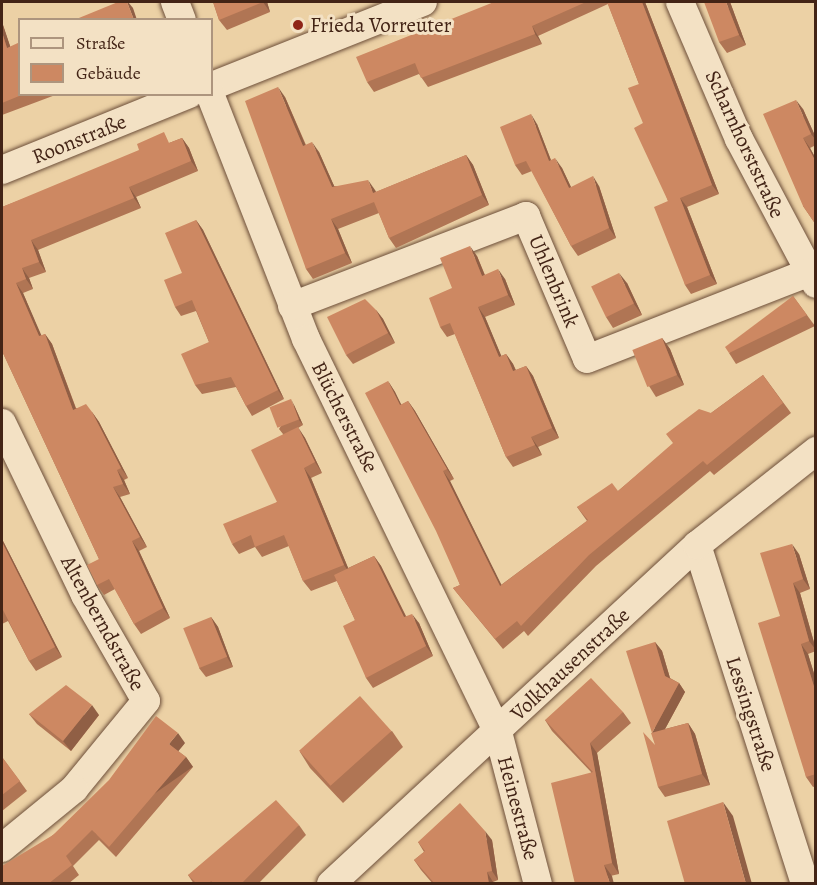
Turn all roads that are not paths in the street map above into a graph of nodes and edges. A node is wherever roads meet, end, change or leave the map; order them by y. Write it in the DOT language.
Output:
graph roads {
  1 [pos="175,2"];
  2 [pos="423,2"];
  3 [pos="680,2"];
  4 [pos="181,18"];
  5 [pos="213,86"];
  6 [pos="184,96"];
  7 [pos="211,96"];
  8 [pos="2,170"];
  9 [pos="812,279"];
  10 [pos="292,306"];
  11 [pos="2,423"];
  12 [pos="816,452"];
  13 [pos="697,544"];
  14 [pos="498,732"];
  15 [pos="2,848"];
  16 [pos="331,884"];
  17 [pos="538,884"];
  18 [pos="805,884"];
  1 -- 4 [label="street"];
  2 -- 5 [label="street"];
  3 -- 9 [label="street, Scharnhorststraße"];
  6 -- 8 [label="street, Roonstraße"];
  7 -- 10 [label="street, Blücherstraße"];
  9 -- 10 [label="street, Uhlenbrink"];
  10 -- 14 [label="street, Blücherstraße"];
  11 -- 15 [label="street, Altenberndstraße"];
  12 -- 13 [label="street, Volkhausenstraße"];
  13 -- 14 [label="street, Volkhausenstraße"];
  13 -- 18 [label="street, Lessingstraße"];
  14 -- 16 [label="street, Volkhausenstraße"];
  14 -- 17 [label="street, Heinestraße"];
}
